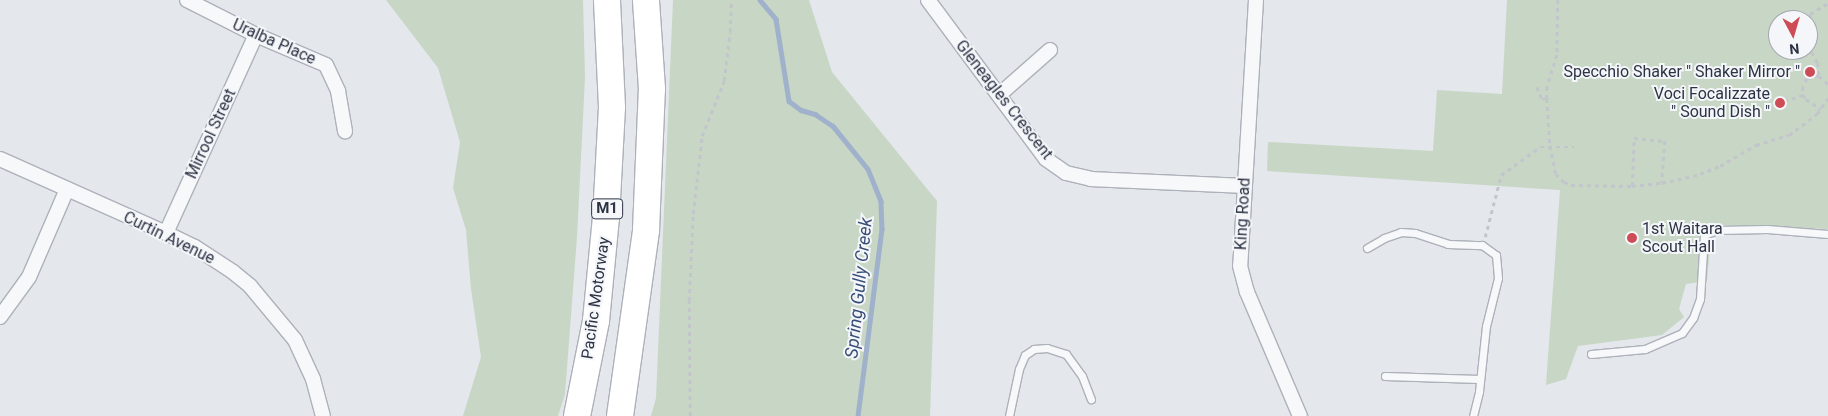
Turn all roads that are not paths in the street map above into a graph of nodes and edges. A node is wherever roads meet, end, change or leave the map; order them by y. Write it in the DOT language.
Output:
graph roads {
  1 [pos="187,0"];
  2 [pos="606,0"];
  3 [pos="646,0"];
  4 [pos="928,0"];
  5 [pos="1256,0"];
  6 [pos="256,35"];
  7 [pos="1050,50"];
  8 [pos="1000,95"];
  9 [pos="345,131"];
  10 [pos="0,159"];
  11 [pos="1244,186"];
  12 [pos="67,189"];
  13 [pos="166,233"];
  14 [pos="1828,234"];
  15 [pos="1367,248"];
  16 [pos="0,317"];
  17 [pos="1591,354"];
  18 [pos="1385,376"];
  19 [pos="1479,379"];
  20 [pos="1091,399"];
  21 [pos="323,416"];
  22 [pos="577,416"];
  23 [pos="620,416"];
  24 [pos="1009,416"];
  25 [pos="1300,416"];
  26 [pos="1473,416"];
  1 -- 6 [label="street, Uralba Place"];
  2 -- 22 [label="highway, Pacific Motorway / M1"];
  3 -- 23 [label="highway, M1"];
  4 -- 8 [label="street, Gleneagles Crescent"];
  5 -- 11 [label="street, King Road"];
  6 -- 9 [label="street, Uralba Place"];
  6 -- 13 [label="street, Mirrool Street"];
  7 -- 8 [label="street"];
  8 -- 11 [label="street, Gleneagles Crescent"];
  10 -- 12 [label="street, Curtin Avenue"];
  11 -- 25 [label="street, King Road"];
  12 -- 13 [label="street, Curtin Avenue"];
  12 -- 16 [label="street"];
  13 -- 21 [label="street, Curtin Avenue"];
  14 -- 17 [label="lane"];
  15 -- 19 [label="lane"];
  18 -- 19 [label="lane"];
  19 -- 26 [label="lane"];
  20 -- 24 [label="lane"];
}
